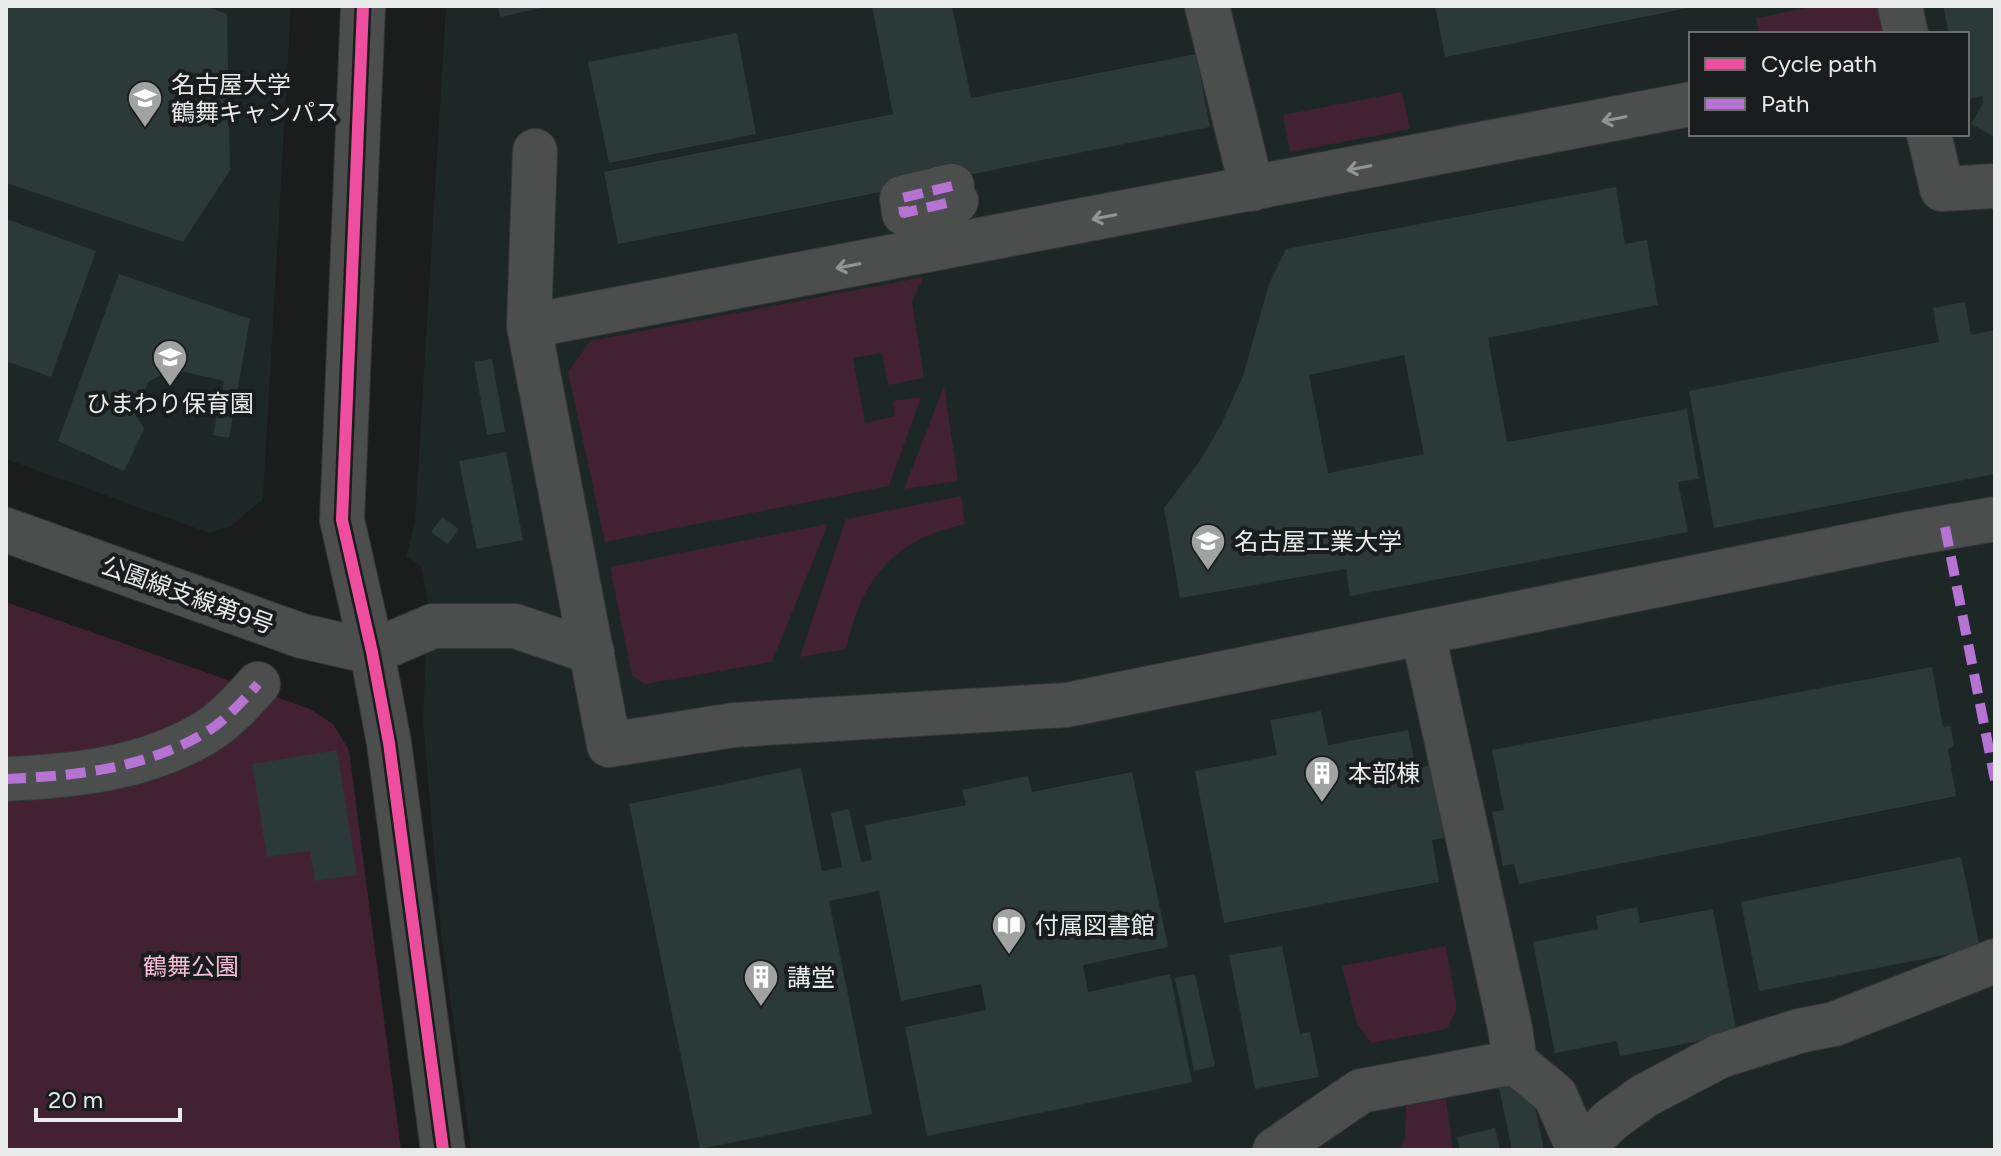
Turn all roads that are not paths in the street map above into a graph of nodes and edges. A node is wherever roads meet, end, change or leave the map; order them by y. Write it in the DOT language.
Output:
graph roads {
  1 [pos="363,6"];
  2 [pos="1207,6"];
  3 [pos="1900,6"];
  4 [pos="1906,32"];
  5 [pos="1689,104"];
  6 [pos="1929,136"];
  7 [pos="535,151"];
  8 [pos="1995,186"];
  9 [pos="1252,189"];
  10 [pos="529,326"];
  11 [pos="1995,519"];
  12 [pos="6,530"];
  13 [pos="1423,634"];
  14 [pos="372,652"];
  15 [pos="592,652"];
  16 [pos="258,684"];
  17 [pos="6,779"];
  18 [pos="1995,961"];
  19 [pos="1515,1062"];
  20 [pos="443,1150"];
  21 [pos="1275,1150"];
  22 [pos="1579,1150"];
  1 -- 14 [label="street"];
  2 -- 9 [label="street"];
  3 -- 4 [label="street"];
  5 -- 9 [label="street, one-way"];
  6 -- 8 [label="street"];
  7 -- 10 [label="street"];
  9 -- 10 [label="street, one-way"];
  10 -- 15 [label="street"];
  11 -- 13 [label="street"];
  12 -- 14 [label="street, 公園線支線第9号"];
  13 -- 15 [label="street"];
  13 -- 19 [label="street"];
  14 -- 15 [label="street"];
  14 -- 20 [label="street"];
  16 -- 17 [label="street"];
  18 -- 22 [label="street"];
  19 -- 21 [label="street"];
  19 -- 22 [label="street"];
}
